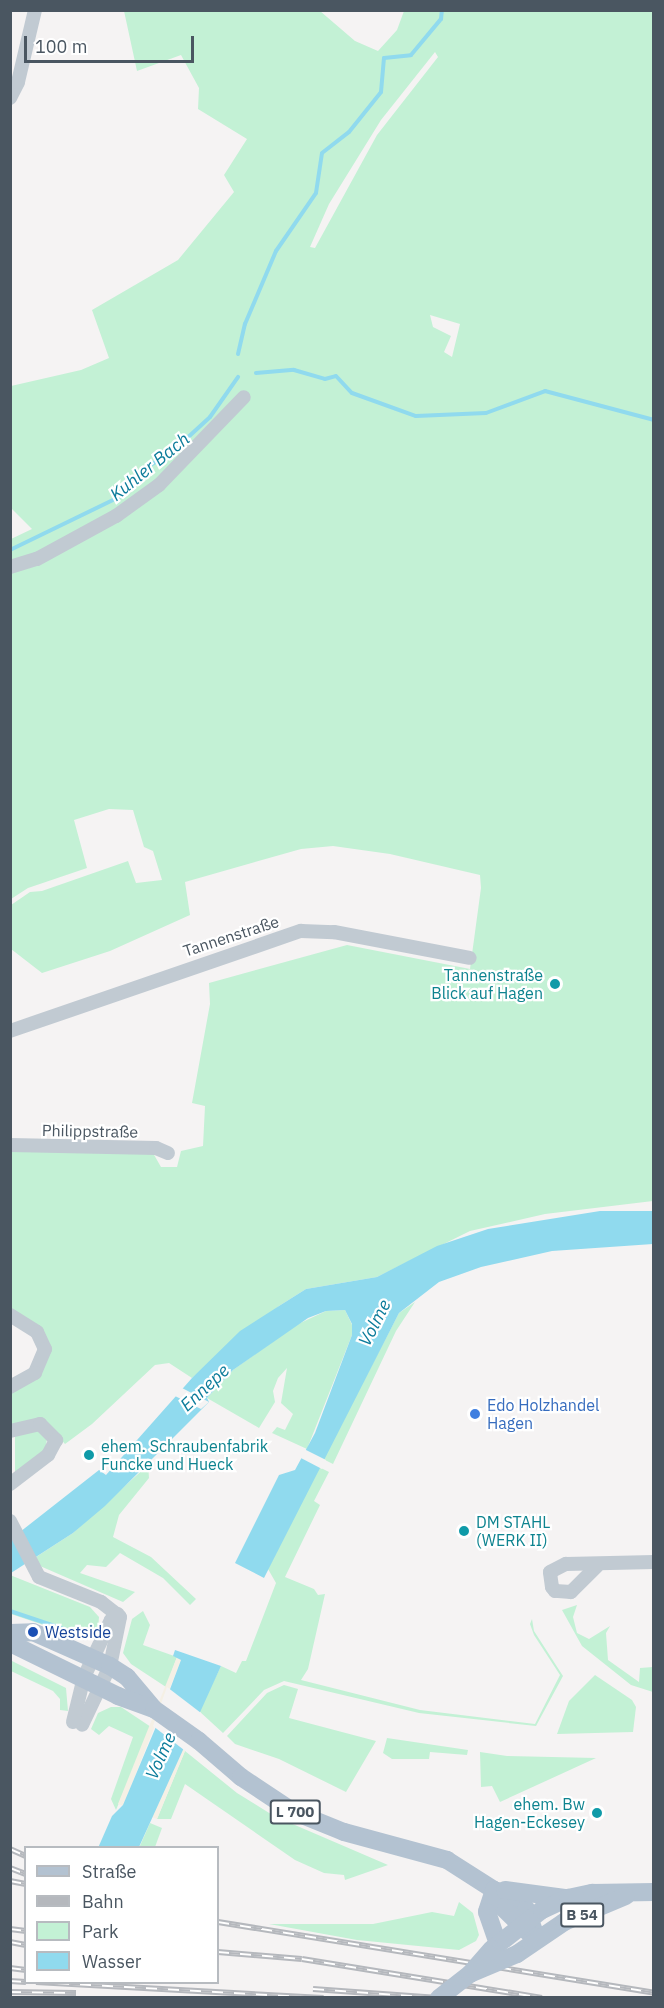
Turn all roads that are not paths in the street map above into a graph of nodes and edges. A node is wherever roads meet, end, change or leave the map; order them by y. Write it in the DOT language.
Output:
graph roads {
  1 [pos="35,10"];
  2 [pos="10,98"];
  3 [pos="244,397"];
  4 [pos="10,567"];
  5 [pos="470,958"];
  6 [pos="10,1031"];
  7 [pos="10,1145"];
  8 [pos="168,1153"];
  9 [pos="10,1315"];
  10 [pos="10,1387"];
  11 [pos="10,1431"];
  12 [pos="10,1484"];
  13 [pos="13,1527"];
  14 [pos="654,1562"];
  15 [pos="597,1566"];
  16 [pos="10,1633"];
  17 [pos="10,1643"];
  18 [pos="102,1662"];
  19 [pos="84,1677"];
  20 [pos="100,1685"];
  21 [pos="154,1709"];
  22 [pos="494,1890"];
  23 [pos="654,1892"];
  24 [pos="629,1894"];
  25 [pos="568,1898"];
  26 [pos="525,1923"];
  27 [pos="537,1939"];
  28 [pos="495,1947"];
  29 [pos="470,1974"];
  30 [pos="439,1998"];
  1 -- 2 [label="street"];
  3 -- 4 [label="street"];
  5 -- 6 [label="street, Tannenstraße"];
  7 -- 8 [label="street, Philippstraße"];
  9 -- 10 [label="street"];
  11 -- 12 [label="street"];
  13 -- 18 [label="street"];
  14 -- 15 [label="street"];
  16 -- 18 [label="main road, L 700"];
  17 -- 19 [label="main road, L 700"];
  18 -- 19 [label="street"];
  18 -- 20 [label="street"];
  18 -- 21 [label="main road, L 700"];
  19 -- 20 [label="main road, L 700"];
  19 -- 20 [label="street"];
  20 -- 21 [label="main road, L 700"];
  21 -- 22 [label="main road, L 700"];
  22 -- 25 [label="main road"];
  22 -- 26 [label="main road, L 700"];
  22 -- 28 [label="main road"];
  23 -- 24 [label="main road, B 54"];
  24 -- 25 [label="main road, B 54"];
  24 -- 27 [label="main road, B 54"];
  25 -- 26 [label="main road, B 54"];
  26 -- 27 [label="main road, L 700"];
  26 -- 28 [label="main road, B 54"];
  27 -- 29 [label="main road, B 54, bridge"];
  28 -- 29 [label="main road, B 54, bridge"];
  29 -- 30 [label="main road, B 54, bridge"];
}
